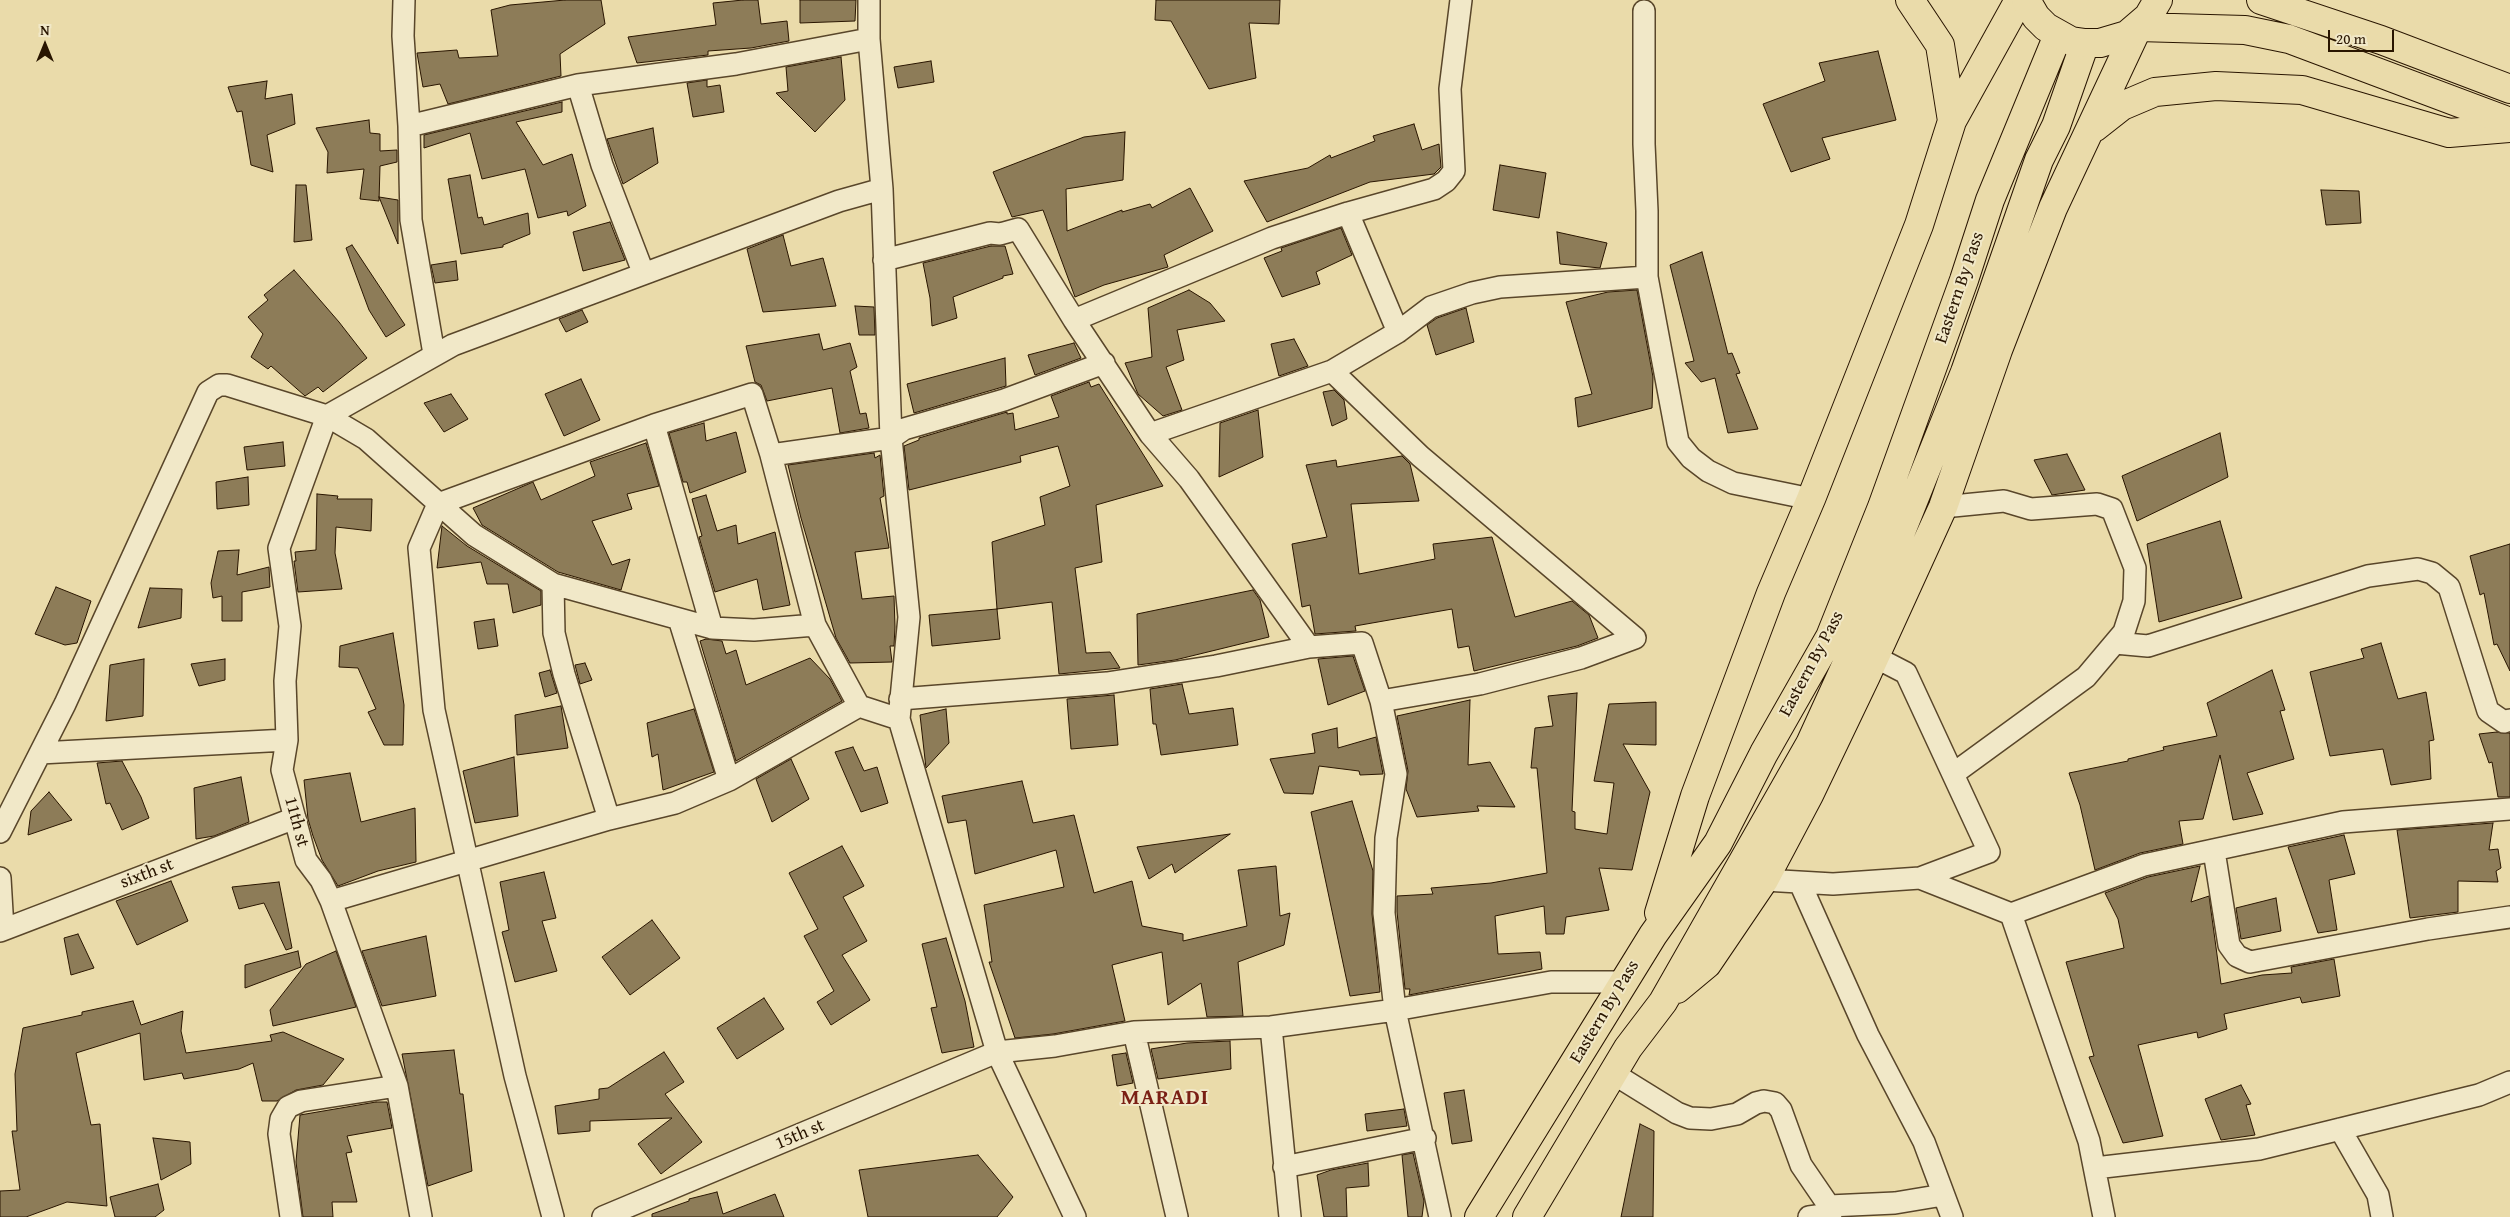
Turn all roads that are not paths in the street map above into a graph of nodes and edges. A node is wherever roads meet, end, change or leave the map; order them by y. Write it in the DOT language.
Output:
graph roads {
  1 [pos="404,0"];
  2 [pos="869,0"];
  3 [pos="1461,0"];
  4 [pos="1910,0"];
  5 [pos="2018,0"];
  6 [pos="2026,0"];
  7 [pos="2158,0"];
  8 [pos="2261,0"];
  9 [pos="1644,11"];
  10 [pos="2138,27"];
  11 [pos="2058,35"];
  12 [pos="869,39"];
  13 [pos="2085,43"];
  14 [pos="578,85"];
  15 [pos="2510,89"];
  16 [pos="1952,121"];
  17 [pos="2510,122"];
  18 [pos="409,126"];
  19 [pos="2510,128"];
  20 [pos="2091,130"];
  21 [pos="882,189"];
  22 [pos="1348,213"];
  23 [pos="884,260"];
  24 [pos="644,272"];
  25 [pos="1647,277"];
  26 [pos="1074,320"];
  27 [pos="1398,332"];
  28 [pos="434,354"];
  29 [pos="1104,364"];
  30 [pos="1332,372"];
  31 [pos="327,416"];
  32 [pos="654,425"];
  33 [pos="1150,434"];
  34 [pos="891,438"];
  35 [pos="771,455"];
  36 [pos="1812,499"];
  37 [pos="438,504"];
  38 [pos="1943,507"];
  39 [pos="553,584"];
  40 [pos="679,619"];
  41 [pos="815,625"];
  42 [pos="712,628"];
  43 [pos="2115,644"];
  44 [pos="1309,647"];
  45 [pos="1874,657"];
  46 [pos="1381,701"];
  47 [pos="859,706"];
  48 [pos="899,709"];
  49 [pos="2510,720"];
  50 [pos="288,740"];
  51 [pos="40,754"];
  52 [pos="1953,774"];
  53 [pos="729,780"];
  54 [pos="2510,809"];
  55 [pos="295,818"];
  56 [pos="609,819"];
  57 [pos="0,832"];
  58 [pos="2214,851"];
  59 [pos="468,859"];
  60 [pos="0,878"];
  61 [pos="1920,878"];
  62 [pos="1764,880"];
  63 [pos="1800,883"];
  64 [pos="331,901"];
  65 [pos="2011,914"];
  66 [pos="2510,917"];
  67 [pos="2,930"];
  68 [pos="1653,935"];
  69 [pos="1623,982"];
  70 [pos="1663,1002"];
  71 [pos="1395,1010"];
  72 [pos="1271,1027"];
  73 [pos="1134,1032"];
  74 [pos="997,1052"];
  75 [pos="1614,1074"];
  76 [pos="2510,1082"];
  77 [pos="397,1086"];
  78 [pos="2340,1129"];
  79 [pos="1425,1138"];
  80 [pos="1284,1168"];
  81 [pos="2095,1168"];
  82 [pos="1943,1195"];
  83 [pos="1830,1212"];
  84 [pos="607,1216"];
  85 [pos="291,1217"];
  86 [pos="421,1217"];
  87 [pos="553,1217"];
  88 [pos="1075,1217"];
  89 [pos="1177,1217"];
  90 [pos="1290,1217"];
  91 [pos="1440,1217"];
  92 [pos="1478,1217"];
  93 [pos="1527,1217"];
  94 [pos="1809,1217"];
  95 [pos="1952,1217"];
  96 [pos="2104,1217"];
  97 [pos="2382,1217"];
  1 -- 18 [label="street"];
  2 -- 12 [label="street"];
  3 -- 22 [label="street"];
  4 -- 16 [label="main road"];
  5 -- 16 [label="main road"];
  6 -- 11 [label="main road"];
  7 -- 10 [label="main road"];
  8 -- 15 [label="main road"];
  9 -- 25 [label="street"];
  10 -- 13 [label="main road"];
  10 -- 17 [label="main road"];
  10 -- 20 [label="main road"];
  11 -- 13 [label="main road"];
  11 -- 68 [label="main road, Eastern By Pass"];
  12 -- 14 [label="street"];
  12 -- 21 [label="street"];
  13 -- 70 [label="main road, Eastern By Pass"];
  14 -- 18 [label="street"];
  14 -- 24 [label="street"];
  16 -- 36 [label="main road"];
  18 -- 28 [label="street"];
  19 -- 20 [label="main road"];
  20 -- 38 [label="main road"];
  21 -- 23 [label="street"];
  21 -- 24 [label="street"];
  22 -- 26 [label="street"];
  22 -- 27 [label="street"];
  23 -- 26 [label="street"];
  23 -- 34 [label="street"];
  24 -- 28 [label="street"];
  25 -- 27 [label="street"];
  25 -- 36 [label="street"];
  26 -- 29 [label="street"];
  27 -- 30 [label="street"];
  28 -- 31 [label="street"];
  29 -- 33 [label="street"];
  29 -- 34 [label="street"];
  30 -- 33 [label="street"];
  30 -- 46 [label="street"];
  31 -- 37 [label="street"];
  31 -- 50 [label="street, 11th st"];
  31 -- 51 [label="street"];
  32 -- 35 [label="street"];
  32 -- 37 [label="street"];
  32 -- 42 [label="street"];
  33 -- 44 [label="street"];
  34 -- 35 [label="street"];
  34 -- 48 [label="street"];
  35 -- 41 [label="street"];
  36 -- 68 [label="main road"];
  37 -- 39 [label="street"];
  37 -- 59 [label="street"];
  38 -- 43 [label="street"];
  38 -- 45 [label="main road"];
  39 -- 40 [label="street"];
  39 -- 56 [label="street"];
  40 -- 42 [label="street"];
  40 -- 53 [label="street"];
  41 -- 42 [label="street"];
  41 -- 47 [label="street"];
  43 -- 49 [label="street"];
  43 -- 52 [label="street"];
  44 -- 46 [label="street"];
  44 -- 48 [label="street"];
  45 -- 52 [label="street"];
  45 -- 62 [label="main road"];
  46 -- 71 [label="street"];
  47 -- 48 [label="street"];
  47 -- 53 [label="street"];
  48 -- 74 [label="street"];
  50 -- 51 [label="street"];
  50 -- 55 [label="street, 11th st"];
  51 -- 57 [label="street"];
  52 -- 61 [label="street"];
  53 -- 56 [label="street"];
  54 -- 58 [label="street"];
  55 -- 64 [label="street, 11th st"];
  55 -- 67 [label="street, sixth st"];
  56 -- 59 [label="street"];
  58 -- 65 [label="street"];
  58 -- 66 [label="street"];
  59 -- 64 [label="street"];
  59 -- 87 [label="street"];
  60 -- 67 [label="street"];
  61 -- 63 [label="street"];
  61 -- 65 [label="street"];
  62 -- 63 [label="street"];
  62 -- 70 [label="main road"];
  63 -- 82 [label="street"];
  64 -- 77 [label="street, 11th st"];
  65 -- 81 [label="street"];
  68 -- 69 [label="main road, Eastern By Pass"];
  69 -- 71 [label="street, 15th st"];
  69 -- 92 [label="main road, Eastern By Pass"];
  70 -- 75 [label="main road, Eastern By Pass"];
  71 -- 72 [label="street, 15th st"];
  71 -- 79 [label="street"];
  72 -- 73 [label="street, 15th st"];
  72 -- 80 [label="street"];
  73 -- 74 [label="street, 15th st"];
  73 -- 89 [label="street"];
  74 -- 84 [label="street, 15th st"];
  74 -- 88 [label="street"];
  75 -- 83 [label="street"];
  75 -- 93 [label="main road, Eastern By Pass"];
  76 -- 78 [label="street"];
  77 -- 85 [label="street"];
  77 -- 86 [label="street, 11th st"];
  78 -- 81 [label="street"];
  78 -- 97 [label="street"];
  79 -- 80 [label="street"];
  79 -- 91 [label="street"];
  80 -- 90 [label="street"];
  81 -- 96 [label="street"];
  82 -- 83 [label="street"];
  82 -- 95 [label="street"];
  83 -- 94 [label="street"];
}
